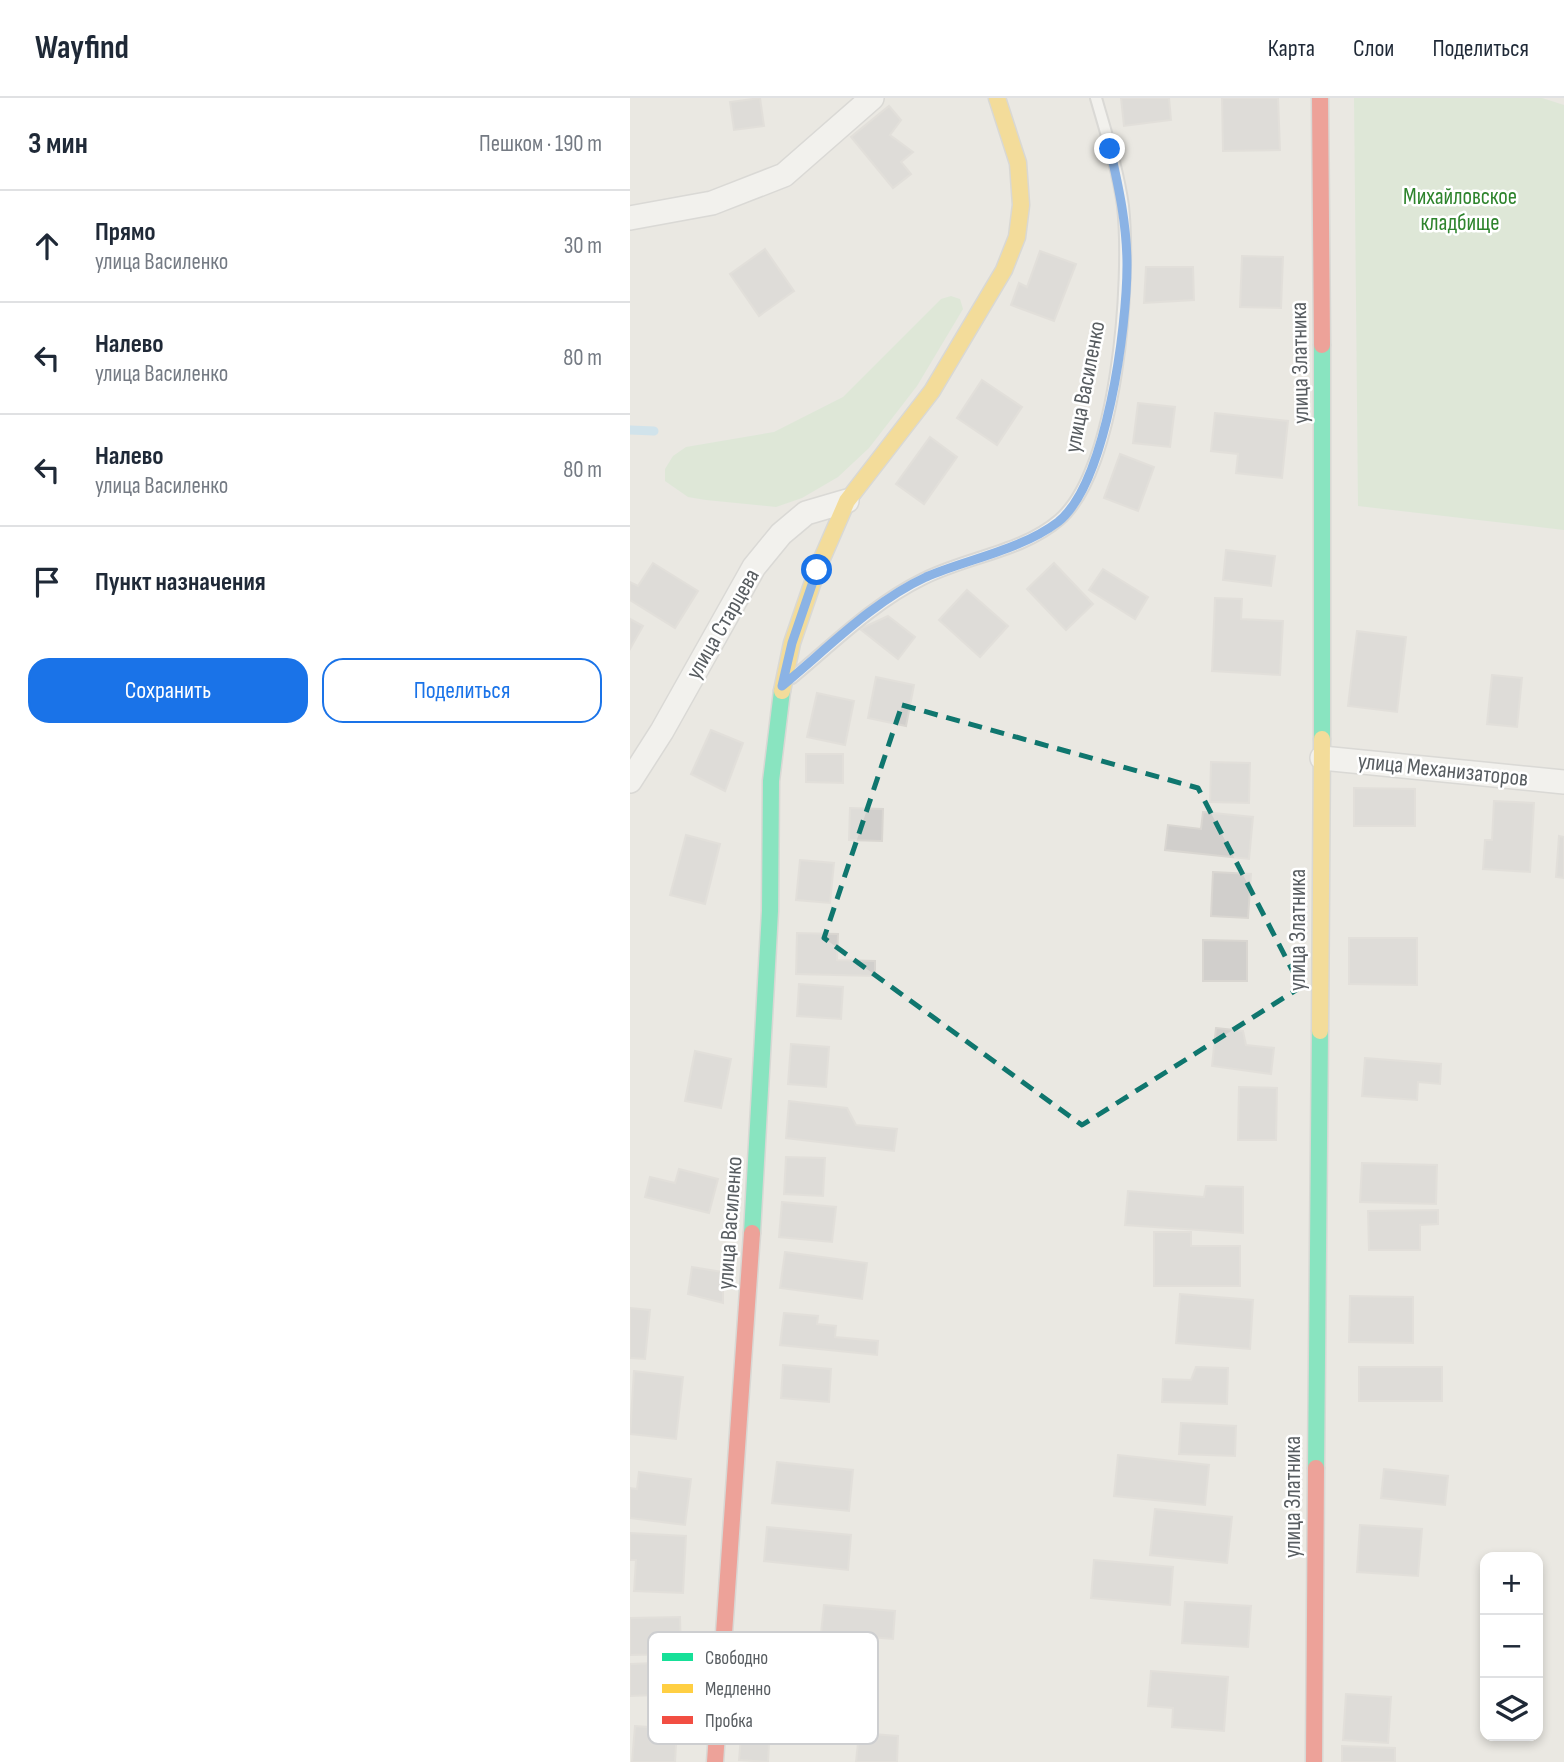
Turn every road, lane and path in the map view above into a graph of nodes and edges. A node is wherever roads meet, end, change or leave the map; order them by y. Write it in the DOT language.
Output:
graph roads {
  1 [pos="872,98"];
  2 [pos="997,98"];
  3 [pos="1096,98"];
  4 [pos="1320,98"];
  5 [pos="630,218"];
  6 [pos="847,501"];
  7 [pos="782,686"];
  8 [pos="1322,758"];
  9 [pos="630,781"];
  10 [pos="1564,782"];
  11 [pos="724,1632"];
  12 [pos="716,1744"];
  13 [pos="715,1762"];
  14 [pos="1314,1762"];
  1 -- 5 [label="street"];
  2 -- 6 [label="street, улица Василенко"];
  3 -- 7 [label="lane, улица Василенко"];
  4 -- 8 [label="street, улица Златника"];
  6 -- 7 [label="street, улица Василенко"];
  6 -- 9 [label="street, улица Старцева"];
  7 -- 11 [label="street, улица Василенко"];
  8 -- 10 [label="street, улица Механизаторов"];
  8 -- 14 [label="street, улица Златника"];
  12 -- 13 [label="street, улица Василенко"];
}
